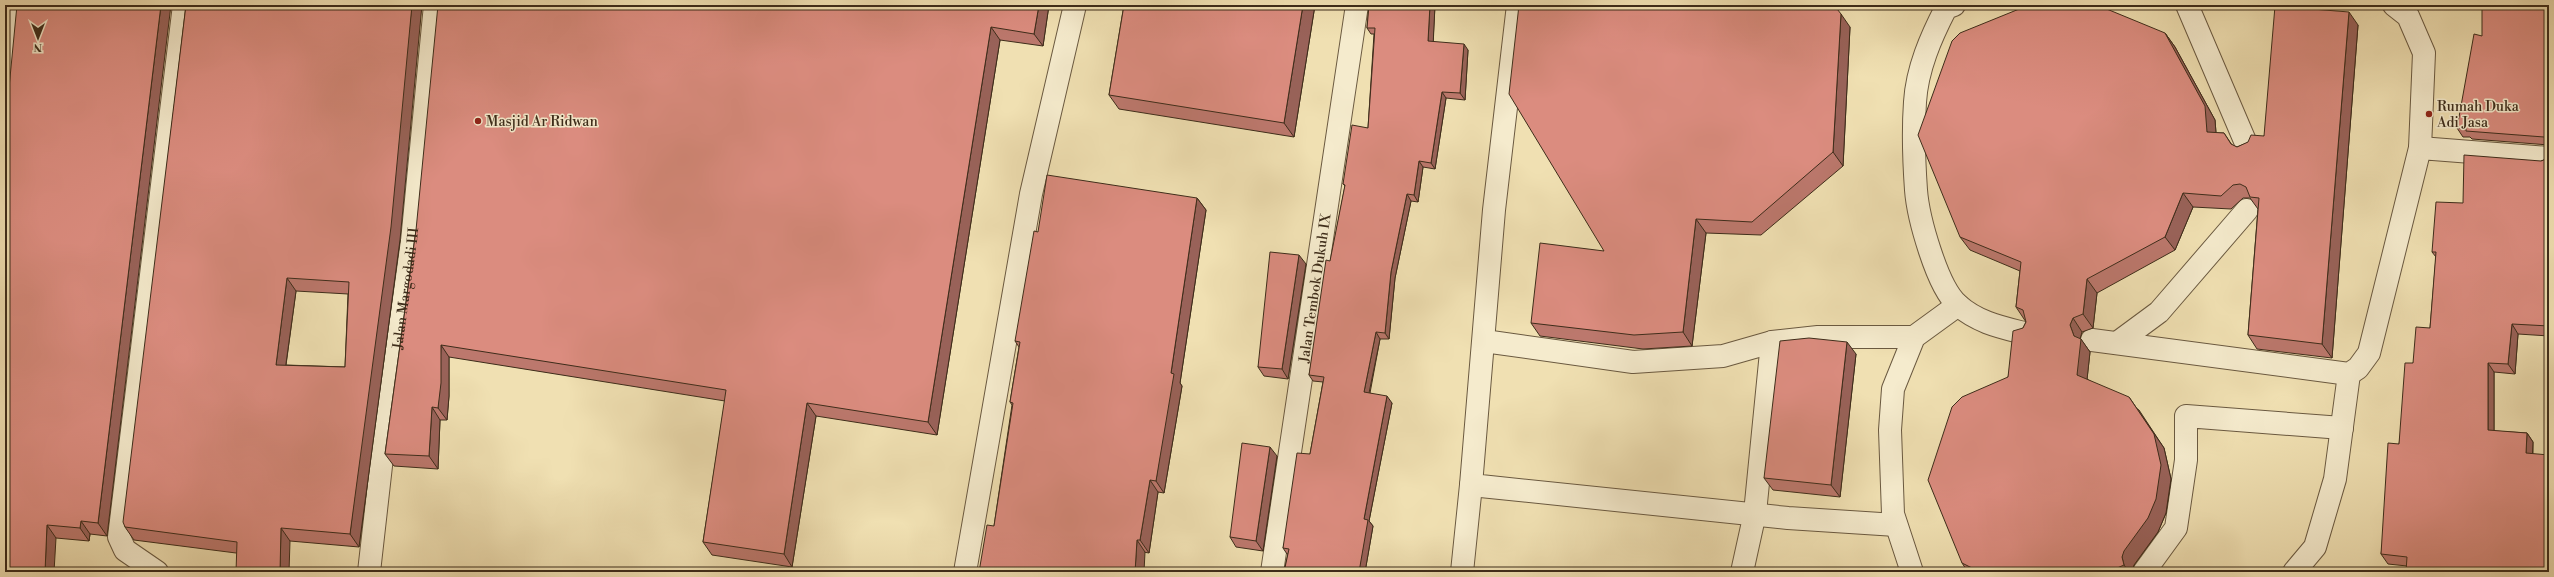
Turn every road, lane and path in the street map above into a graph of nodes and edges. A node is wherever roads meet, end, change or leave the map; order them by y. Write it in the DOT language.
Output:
graph roads {
  1 [pos="14,5"];
  2 [pos="184,5"];
  3 [pos="435,5"];
  4 [pos="1075,5"];
  5 [pos="1357,5"];
  6 [pos="1518,5"];
  7 [pos="2187,5"];
  8 [pos="2394,5"];
  9 [pos="1948,6"];
  10 [pos="5,99"];
  11 [pos="2248,148"];
  12 [pos="2420,148"];
  13 [pos="2549,158"];
  14 [pos="2247,210"];
  15 [pos="1958,305"];
  16 [pos="2024,333"];
  17 [pos="1914,337"];
  18 [pos="2092,340"];
  19 [pos="1484,341"];
  20 [pos="1772,342"];
  21 [pos="2117,343"];
  22 [pos="2349,374"];
  23 [pos="2342,428"];
  24 [pos="1471,485"];
  25 [pos="1754,513"];
  26 [pos="1896,525"];
  27 [pos="157,572"];
  28 [pos="370,572"];
  29 [pos="965,572"];
  30 [pos="1272,572"];
  31 [pos="1462,572"];
  32 [pos="1742,572"];
  33 [pos="1912,572"];
  34 [pos="2144,572"];
  35 [pos="2294,572"];
  1 -- 10 [label="street"];
  2 -- 27 [label="street"];
  3 -- 28 [label="street, Jalan Margodadi III"];
  4 -- 29 [label="street"];
  5 -- 30 [label="street, Jalan Tembok Dukuh IX"];
  6 -- 19 [label="street"];
  7 -- 11 [label="street"];
  8 -- 12 [label="street"];
  9 -- 15 [label="street"];
  12 -- 13 [label="street"];
  12 -- 22 [label="street"];
  14 -- 21 [label="street"];
  15 -- 16 [label="street"];
  15 -- 17 [label="street"];
  17 -- 20 [label="street"];
  17 -- 26 [label="street"];
  18 -- 21 [label="street"];
  19 -- 20 [label="street"];
  19 -- 24 [label="street"];
  20 -- 25 [label="street"];
  21 -- 22 [label="street"];
  22 -- 23 [label="street"];
  23 -- 34 [label="street"];
  23 -- 35 [label="street"];
  24 -- 25 [label="street"];
  24 -- 31 [label="street"];
  25 -- 26 [label="street"];
  25 -- 32 [label="street"];
  26 -- 33 [label="street"];
}
